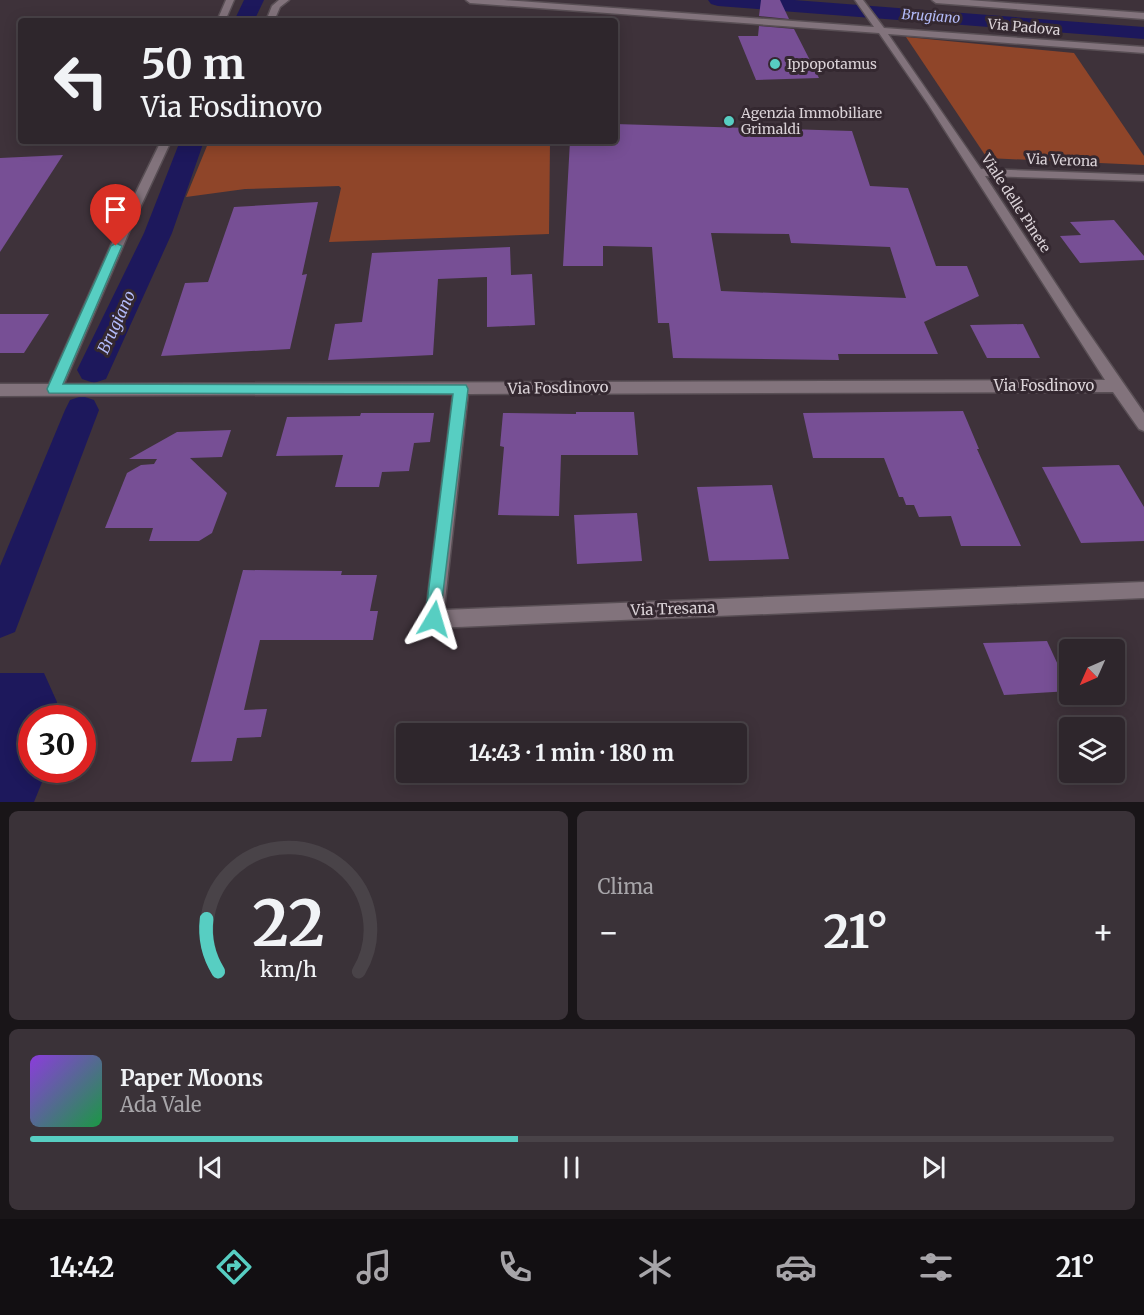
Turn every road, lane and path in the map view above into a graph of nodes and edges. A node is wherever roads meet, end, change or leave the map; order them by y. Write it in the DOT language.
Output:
graph roads {
  1 [pos="230,0"];
  2 [pos="285,0"];
  3 [pos="470,0"];
  4 [pos="860,0"];
  5 [pos="936,0"];
  6 [pos="1018,3"];
  7 [pos="1144,15"];
  8 [pos="222,18"];
  9 [pos="271,18"];
  10 [pos="880,28"];
  11 [pos="1144,50"];
  12 [pos="165,144"];
  13 [pos="978,172"];
  14 [pos="1144,178"];
  15 [pos="1115,386"];
  16 [pos="54,389"];
  17 [pos="461,389"];
  18 [pos="0,390"];
  19 [pos="1144,425"];
  20 [pos="1144,590"];
  1 -- 8 [label="street"];
  2 -- 9 [label="street"];
  3 -- 10 [label="street, Via Padova"];
  4 -- 10 [label="street, Viale delle Pinete"];
  5 -- 6 [label="street"];
  6 -- 7 [label="street"];
  10 -- 11 [label="street, Via Padova"];
  10 -- 13 [label="street, Viale delle Pinete"];
  12 -- 16 [label="street"];
  13 -- 14 [label="street, Via Verona"];
  13 -- 15 [label="street, Viale delle Pinete"];
  15 -- 17 [label="street, Via Fosdinovo"];
  15 -- 19 [label="street, Viale delle Pinete"];
  16 -- 17 [label="street, Via Fosdinovo"];
  16 -- 18 [label="street, Via Fosdinovo"];
  17 -- 20 [label="street, Via Tresana"];
}
